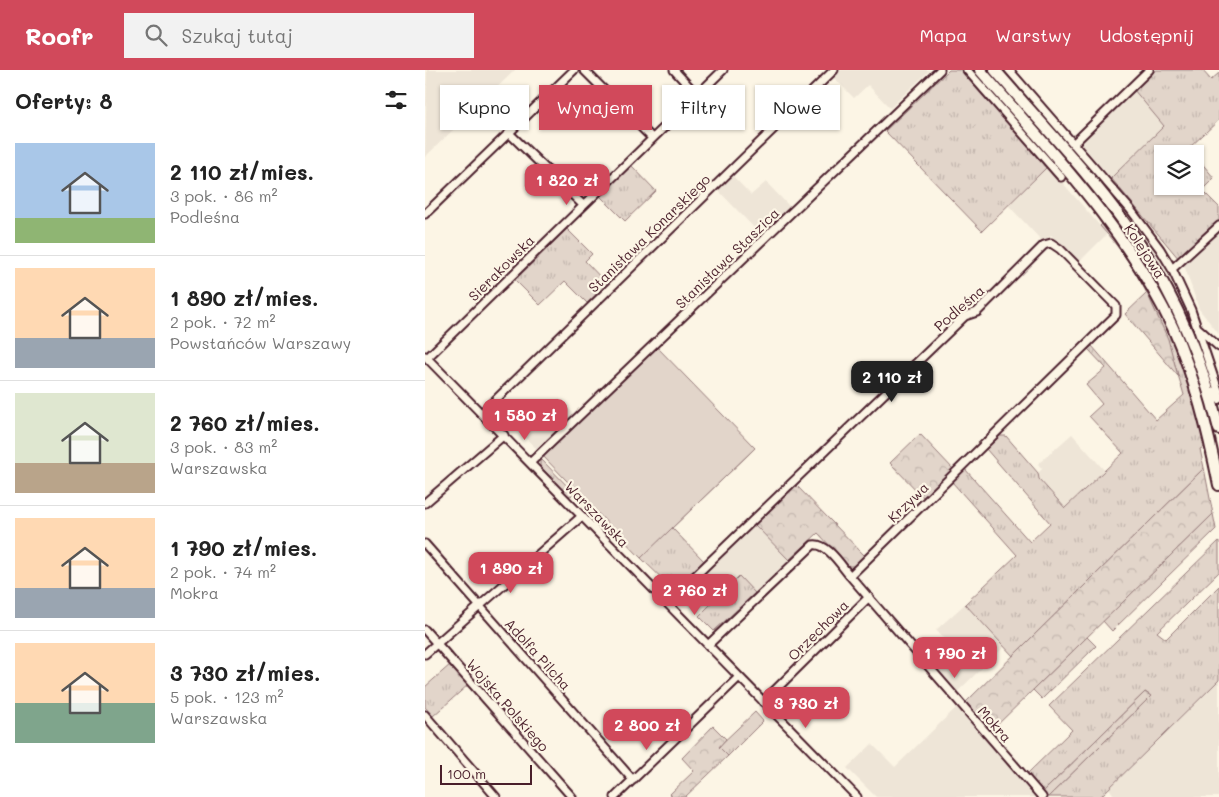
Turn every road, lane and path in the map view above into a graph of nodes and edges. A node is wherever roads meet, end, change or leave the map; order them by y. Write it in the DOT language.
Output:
graph roads {
  1 [pos="574,70"];
  2 [pos="584,70"];
  3 [pos="674,70"];
  4 [pos="723,70"];
  5 [pos="834,70"];
  6 [pos="940,70"];
  7 [pos="967,70"];
  8 [pos="979,70"];
  9 [pos="995,70"];
  10 [pos="1009,70"];
  11 [pos="1149,70"];
  12 [pos="688,85"];
  13 [pos="707,85"];
  14 [pos="662,128"];
  15 [pos="509,133"];
  16 [pos="652,138"];
  17 [pos="1073,144"];
  18 [pos="1061,176"];
  19 [pos="1084,191"];
  20 [pos="583,205"];
  21 [pos="425,214"];
  22 [pos="1219,226"];
  23 [pos="1172,268"];
  24 [pos="1116,306"];
  25 [pos="1199,329"];
  26 [pos="1219,347"];
  27 [pos="426,357"];
  28 [pos="1218,394"];
  29 [pos="482,413"];
  30 [pos="1219,430"];
  31 [pos="504,435"];
  32 [pos="530,463"];
  33 [pos="1219,485"];
  34 [pos="425,504"];
  35 [pos="582,516"];
  36 [pos="425,544"];
  37 [pos="850,576"];
  38 [pos="869,597"];
  39 [pos="667,603"];
  40 [pos="480,607"];
  41 [pos="425,630"];
  42 [pos="437,644"];
  43 [pos="708,645"];
  44 [pos="425,654"];
  45 [pos="739,677"];
  46 [pos="763,702"];
  47 [pos="425,716"];
  48 [pos="633,780"];
  49 [pos="496,797"];
  50 [pos="572,797"];
  51 [pos="615,797"];
  52 [pos="857,797"];
  53 [pos="1042,797"];
  1 -- 15 [label="street"];
  2 -- 16 [label="street"];
  3 -- 12 [label="street"];
  4 -- 13 [label="street, Sierakowska"];
  5 -- 29 [label="street, Stanisława Konarskiego"];
  6 -- 32 [label="street, Stanisława Staszica"];
  7 -- 18 [label="street"];
  8 -- 19 [label="highway, Kolejowa"];
  9 -- 30 [label="highway, Kolejowa"];
  10 -- 17 [label="street, Kolejowa"];
  11 -- 17 [label="street"];
  14 -- 16 [label="street, Sierakowska"];
  15 -- 20 [label="street"];
  15 -- 21 [label="street"];
  16 -- 20 [label="street, Sierakowska"];
  17 -- 23 [label="street, Kolejowa"];
  18 -- 19 [label="highway"];
  19 -- 33 [label="highway, Kolejowa"];
  20 -- 27 [label="street, Sierakowska"];
  22 -- 23 [label="street"];
  23 -- 25 [label="street, Kolejowa"];
  24 -- 37 [label="street, Krzywa"];
  24 -- 39 [label="street, Podleśna"];
  25 -- 26 [label="street"];
  25 -- 28 [label="street, Kolejowa"];
  27 -- 29 [label="street, Warszawska"];
  29 -- 31 [label="street, Warszawska"];
  31 -- 32 [label="street, Warszawska"];
  31 -- 34 [label="street"];
  32 -- 35 [label="street, Warszawska"];
  35 -- 39 [label="street, Warszawska"];
  35 -- 40 [label="street"];
  36 -- 40 [label="street, Adolfa Pilcha"];
  37 -- 38 [label="street, Mokra"];
  37 -- 43 [label="street"];
  38 -- 46 [label="street, Orzechowa"];
  38 -- 53 [label="street, Mokra"];
  39 -- 43 [label="street, Warszawska"];
  40 -- 42 [label="street"];
  40 -- 48 [label="street, Adolfa Pilcha"];
  41 -- 42 [label="street, Wojska Polskiego"];
  42 -- 44 [label="street"];
  42 -- 50 [label="street, Wojska Polskiego"];
  43 -- 45 [label="street, Warszawska"];
  45 -- 46 [label="street, Warszawska"];
  45 -- 48 [label="street"];
  46 -- 52 [label="street, Warszawska"];
  47 -- 49 [label="street"];
  48 -- 51 [label="street"];
}
